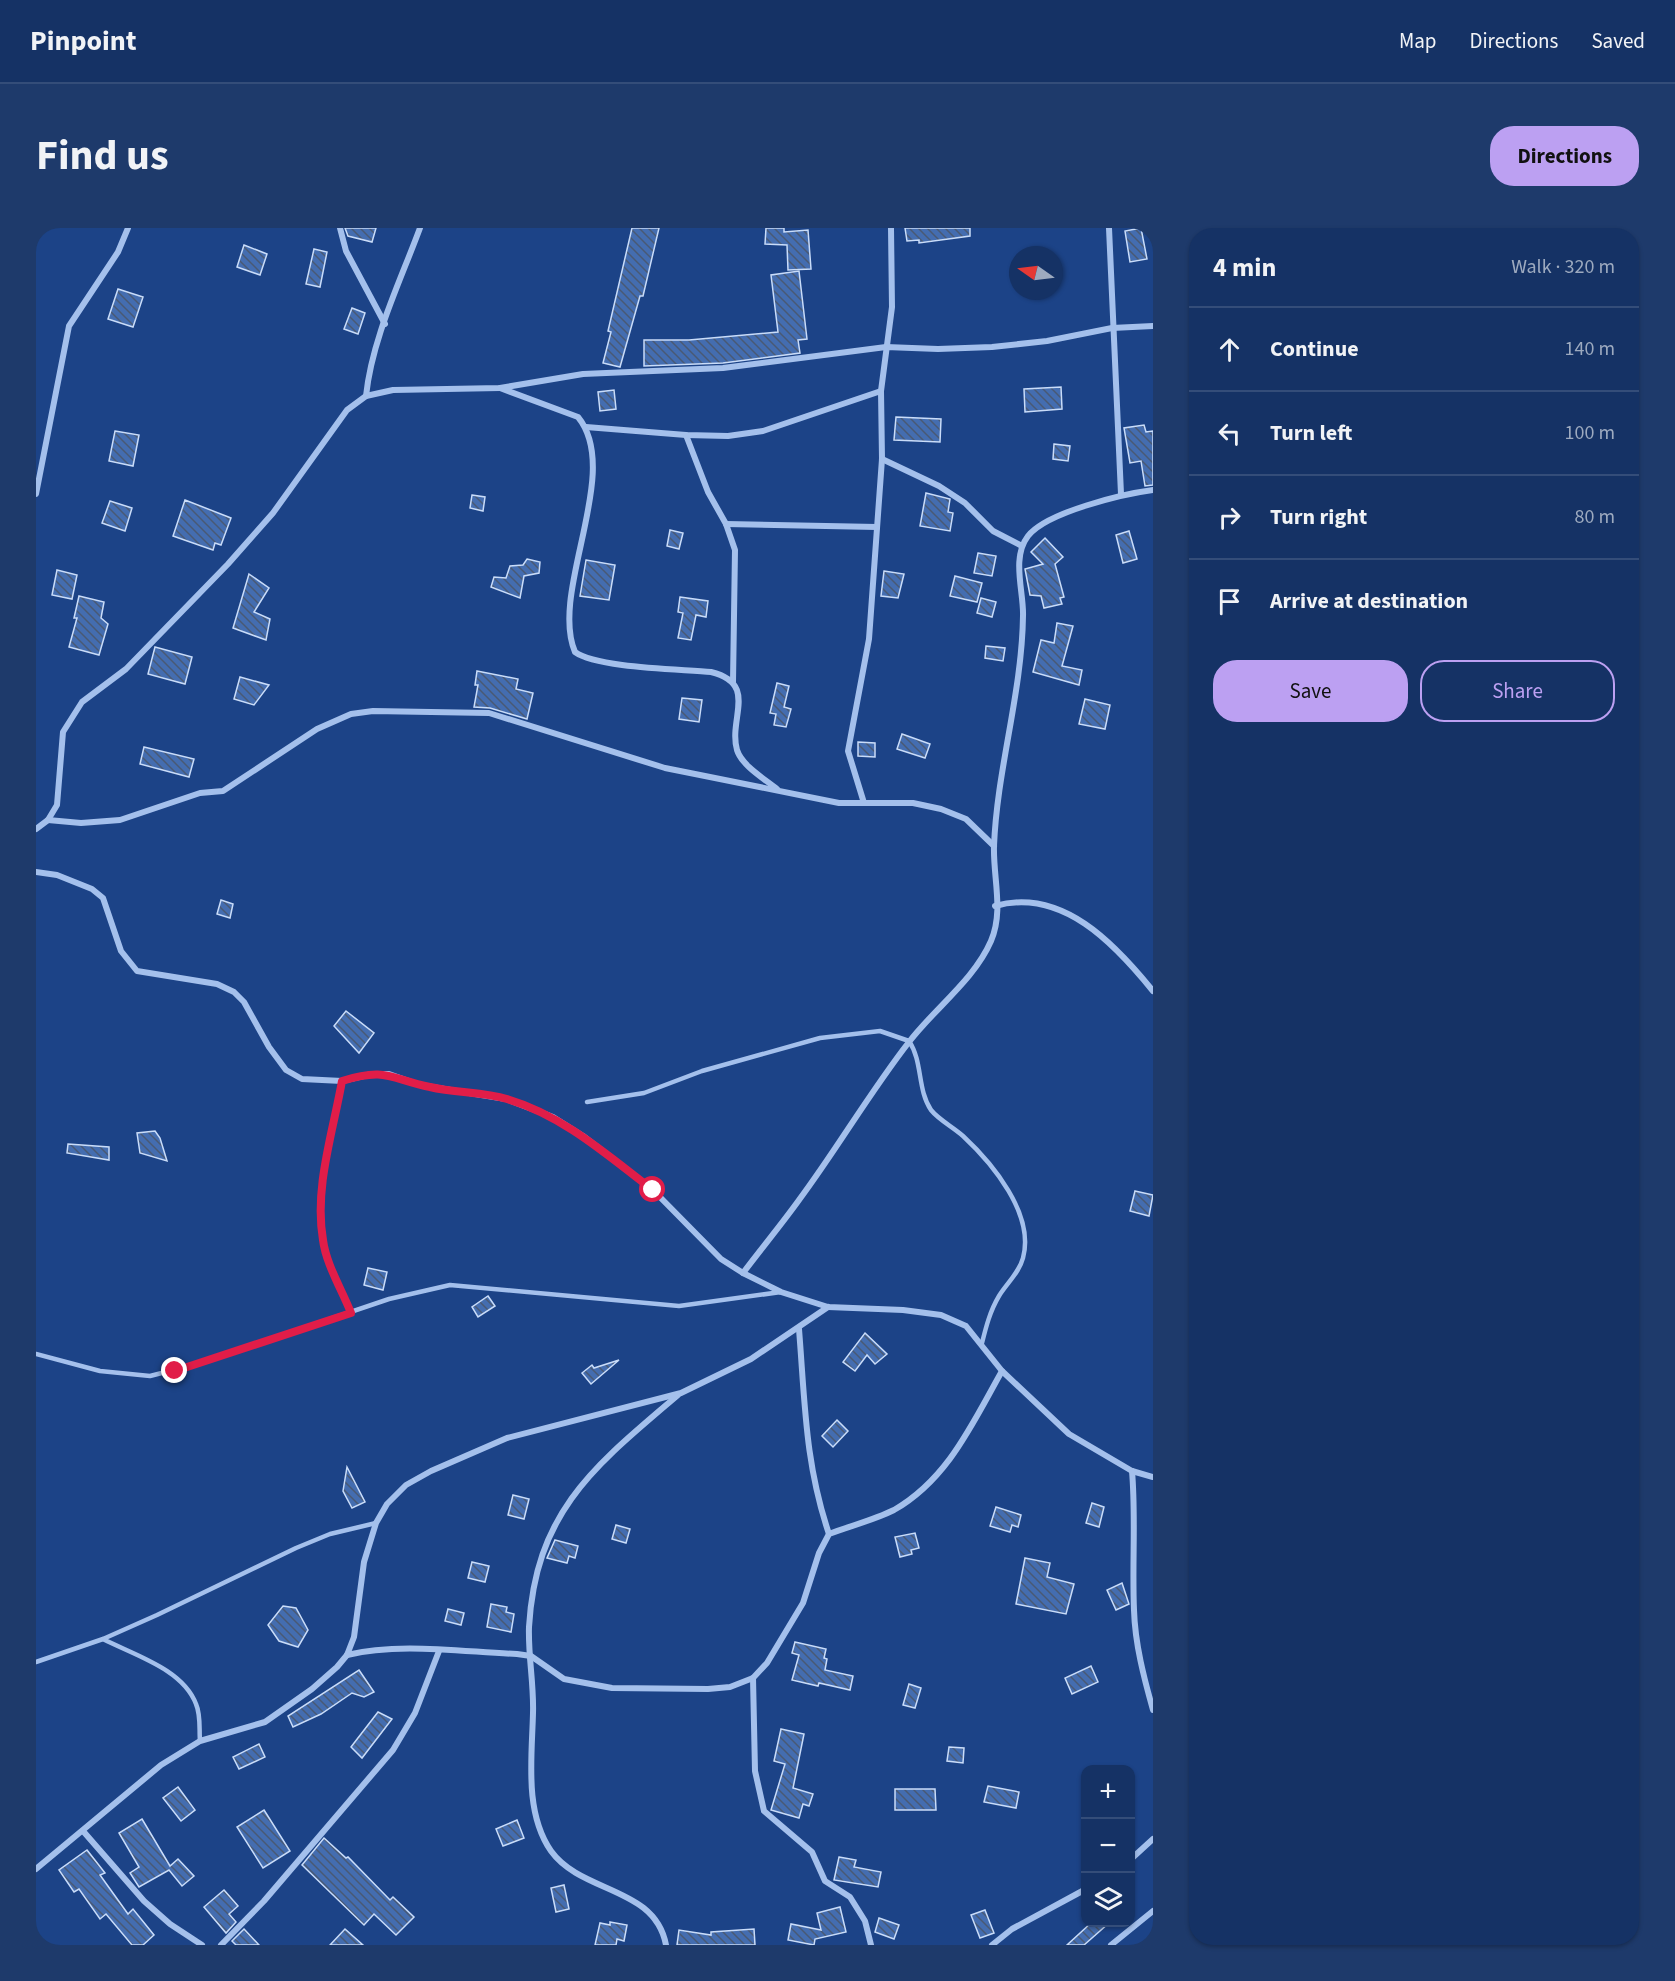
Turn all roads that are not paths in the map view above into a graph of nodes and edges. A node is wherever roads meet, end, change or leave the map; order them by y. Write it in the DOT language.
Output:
graph roads {
  1 [pos="128,228"];
  2 [pos="340,228"];
  3 [pos="420,228"];
  4 [pos="891,228"];
  5 [pos="1109,228"];
  6 [pos="385,324"];
  7 [pos="1153,326"];
  8 [pos="1112,328"];
  9 [pos="886,347"];
  10 [pos="500,388"];
  11 [pos="881,391"];
  12 [pos="366,396"];
  13 [pos="586,427"];
  14 [pos="686,435"];
  15 [pos="882,459"];
  16 [pos="1153,490"];
  17 [pos="36,494"];
  18 [pos="1121,494"];
  19 [pos="726,524"];
  20 [pos="877,527"];
  21 [pos="1022,546"];
  22 [pos="733,682"];
  23 [pos="780,791"];
  24 [pos="864,802"];
  25 [pos="48,820"];
  26 [pos="36,829"];
  27 [pos="994,846"];
  28 [pos="36,872"];
  29 [pos="995,906"];
  30 [pos="1153,991"];
  31 [pos="909,1041"];
  32 [pos="342,1081"];
  33 [pos="587,1102"];
  34 [pos="743,1273"];
  35 [pos="781,1292"];
  36 [pos="828,1307"];
  37 [pos="351,1313"];
  38 [pos="799,1329"];
  39 [pos="982,1343"];
  40 [pos="36,1354"];
  41 [pos="1002,1371"];
  42 [pos="681,1393"];
  43 [pos="1132,1471"];
  44 [pos="1153,1477"];
  45 [pos="376,1523"];
  46 [pos="829,1534"];
  47 [pos="103,1639"];
  48 [pos="439,1651"];
  49 [pos="347,1655"];
  50 [pos="531,1656"];
  51 [pos="36,1662"];
  52 [pos="753,1678"];
  53 [pos="1153,1710"];
  54 [pos="200,1741"];
  55 [pos="83,1830"];
  56 [pos="1153,1839"];
  57 [pos="1135,1856"];
  58 [pos="36,1869"];
  59 [pos="1081,1892"];
  60 [pos="1153,1911"];
  61 [pos="202,1945"];
  62 [pos="221,1945"];
  63 [pos="666,1945"];
  64 [pos="871,1945"];
  65 [pos="992,1945"];
  66 [pos="1111,1945"];
  1 -- 17 [label="street"];
  2 -- 6 [label="street"];
  3 -- 6 [label="street"];
  4 -- 9 [label="street"];
  5 -- 8 [label="street"];
  6 -- 12 [label="street"];
  7 -- 8 [label="street"];
  8 -- 9 [label="street"];
  8 -- 18 [label="street"];
  9 -- 10 [label="street"];
  9 -- 11 [label="street"];
  10 -- 12 [label="street"];
  10 -- 13 [label="street"];
  11 -- 14 [label="street"];
  11 -- 15 [label="street"];
  12 -- 25 [label="street"];
  13 -- 14 [label="street"];
  13 -- 22 [label="street"];
  14 -- 19 [label="street"];
  15 -- 20 [label="street"];
  15 -- 21 [label="street"];
  16 -- 18 [label="street"];
  18 -- 21 [label="street"];
  19 -- 20 [label="street"];
  19 -- 22 [label="street"];
  20 -- 24 [label="street"];
  21 -- 27 [label="street"];
  22 -- 23 [label="street"];
  23 -- 24 [label="street"];
  23 -- 25 [label="street"];
  24 -- 27 [label="street"];
  25 -- 26 [label="street"];
  27 -- 29 [label="street"];
  28 -- 32 [label="street"];
  29 -- 30 [label="street"];
  29 -- 31 [label="street"];
  31 -- 33 [label="lane"];
  31 -- 34 [label="street"];
  31 -- 39 [label="lane"];
  32 -- 34 [label="street"];
  32 -- 37 [label="lane"];
  34 -- 35 [label="street"];
  35 -- 36 [label="street"];
  35 -- 37 [label="lane"];
  36 -- 38 [label="street"];
  36 -- 39 [label="street"];
  37 -- 40 [label="lane"];
  38 -- 42 [label="street"];
  38 -- 46 [label="street"];
  39 -- 41 [label="street"];
  41 -- 43 [label="street"];
  41 -- 46 [label="street"];
  42 -- 45 [label="street"];
  42 -- 50 [label="street"];
  43 -- 44 [label="street"];
  43 -- 53 [label="street"];
  45 -- 47 [label="lane"];
  45 -- 49 [label="street"];
  46 -- 52 [label="street"];
  47 -- 51 [label="lane"];
  47 -- 54 [label="lane"];
  48 -- 49 [label="street"];
  48 -- 50 [label="street"];
  48 -- 62 [label="street"];
  49 -- 54 [label="street"];
  50 -- 52 [label="street"];
  50 -- 63 [label="street"];
  52 -- 64 [label="street"];
  54 -- 55 [label="street"];
  55 -- 58 [label="street"];
  55 -- 61 [label="street"];
  56 -- 57 [label="street"];
  59 -- 65 [label="street"];
  60 -- 66 [label="street"];
}
